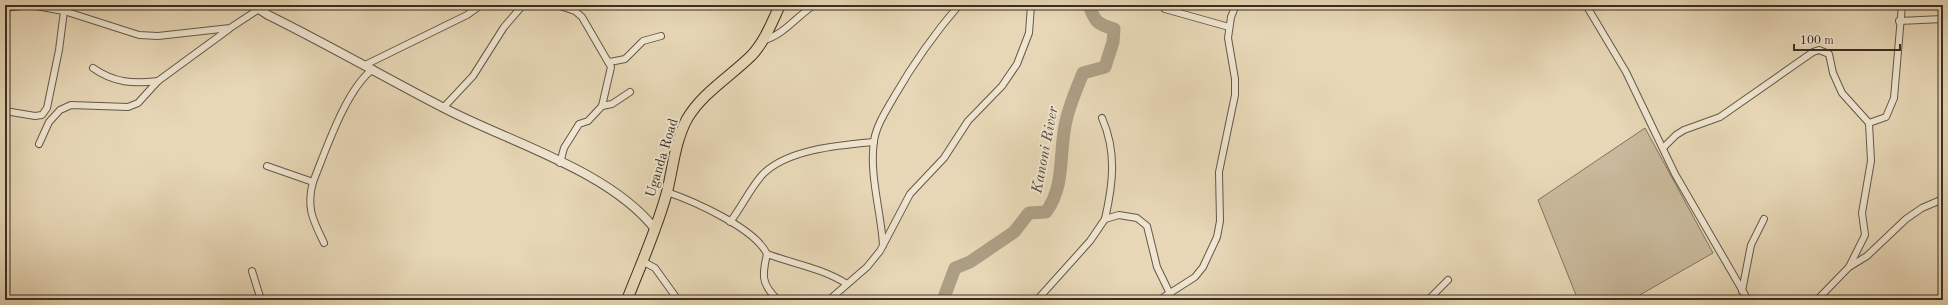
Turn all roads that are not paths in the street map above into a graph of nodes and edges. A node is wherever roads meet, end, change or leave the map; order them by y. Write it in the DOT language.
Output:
graph roads {
  1 [pos="481,5"];
  2 [pos="524,5"];
  3 [pos="557,5"];
  4 [pos="780,5"];
  5 [pos="814,5"];
  6 [pos="959,5"];
  7 [pos="1031,5"];
  8 [pos="1181,5"];
  9 [pos="1236,5"];
  10 [pos="1586,5"];
  11 [pos="1902,5"];
  12 [pos="258,7"];
  13 [pos="5,8"];
  14 [pos="1165,9"];
  15 [pos="64,11"];
  16 [pos="1178,12"];
  17 [pos="1943,19"];
  18 [pos="1899,21"];
  19 [pos="1229,27"];
  20 [pos="230,28"];
  21 [pos="661,36"];
  22 [pos="762,42"];
  23 [pos="608,61"];
  24 [pos="365,65"];
  25 [pos="93,68"];
  26 [pos="373,69"];
  27 [pos="158,80"];
  28 [pos="630,92"];
  29 [pos="602,106"];
  30 [pos="443,108"];
  31 [pos="5,111"];
  32 [pos="1102,118"];
  33 [pos="1869,123"];
  34 [pos="874,142"];
  35 [pos="39,144"];
  36 [pos="1663,148"];
  37 [pos="560,163"];
  38 [pos="267,166"];
  39 [pos="313,182"];
  40 [pos="667,192"];
  41 [pos="1943,199"];
  42 [pos="1105,219"];
  43 [pos="1764,219"];
  44 [pos="730,222"];
  45 [pos="655,229"];
  46 [pos="324,243"];
  47 [pos="883,245"];
  48 [pos="767,254"];
  49 [pos="642,261"];
  50 [pos="1849,267"];
  51 [pos="252,271"];
  52 [pos="1448,280"];
  53 [pos="847,284"];
  54 [pos="1742,291"];
  55 [pos="1168,293"];
  56 [pos="627,299"];
  57 [pos="261,300"];
  58 [pos="570,300"];
  59 [pos="678,300"];
  60 [pos="778,300"];
  61 [pos="830,300"];
  62 [pos="1037,300"];
  63 [pos="1159,300"];
  64 [pos="1173,300"];
  65 [pos="1428,300"];
  66 [pos="1748,300"];
  67 [pos="1817,300"];
  1 -- 24 [label="street"];
  2 -- 30 [label="street"];
  3 -- 23 [label="street"];
  4 -- 22 [label="main road, Uganda Road"];
  5 -- 22 [label="street"];
  6 -- 34 [label="street"];
  7 -- 47 [label="street"];
  8 -- 16 [label="street"];
  9 -- 19 [label="street"];
  10 -- 36 [label="street"];
  11 -- 18 [label="street"];
  12 -- 20 [label="street"];
  12 -- 24 [label="street"];
  13 -- 15 [label="street"];
  14 -- 16 [label="street"];
  15 -- 20 [label="street"];
  15 -- 31 [label="street"];
  16 -- 19 [label="street"];
  17 -- 18 [label="street"];
  18 -- 33 [label="street"];
  19 -- 55 [label="street"];
  20 -- 27 [label="street"];
  21 -- 23 [label="street"];
  22 -- 40 [label="main road, Uganda Road"];
  23 -- 29 [label="street"];
  24 -- 26 [label="street"];
  25 -- 27 [label="street"];
  26 -- 30 [label="street"];
  26 -- 39 [label="street"];
  27 -- 35 [label="street"];
  28 -- 29 [label="street"];
  29 -- 37 [label="street"];
  30 -- 37 [label="street"];
  32 -- 42 [label="street"];
  33 -- 36 [label="street"];
  33 -- 50 [label="street"];
  34 -- 44 [label="street"];
  34 -- 47 [label="street"];
  36 -- 54 [label="street"];
  37 -- 45 [label="street"];
  38 -- 39 [label="street"];
  39 -- 46 [label="street"];
  40 -- 44 [label="street"];
  40 -- 45 [label="main road, Uganda Road"];
  41 -- 50 [label="street"];
  42 -- 55 [label="street"];
  42 -- 62 [label="street"];
  43 -- 54 [label="street"];
  44 -- 48 [label="street"];
  45 -- 49 [label="main road, Uganda Road"];
  47 -- 53 [label="street"];
  48 -- 53 [label="street"];
  48 -- 60 [label="street"];
  49 -- 56 [label="main road, Uganda Road"];
  49 -- 59 [label="street"];
  50 -- 67 [label="street"];
  51 -- 57 [label="street"];
  52 -- 65 [label="street"];
  53 -- 61 [label="street"];
  54 -- 66 [label="street"];
  55 -- 63 [label="street"];
  55 -- 64 [label="street"];
  56 -- 58 [label="street"];
}
